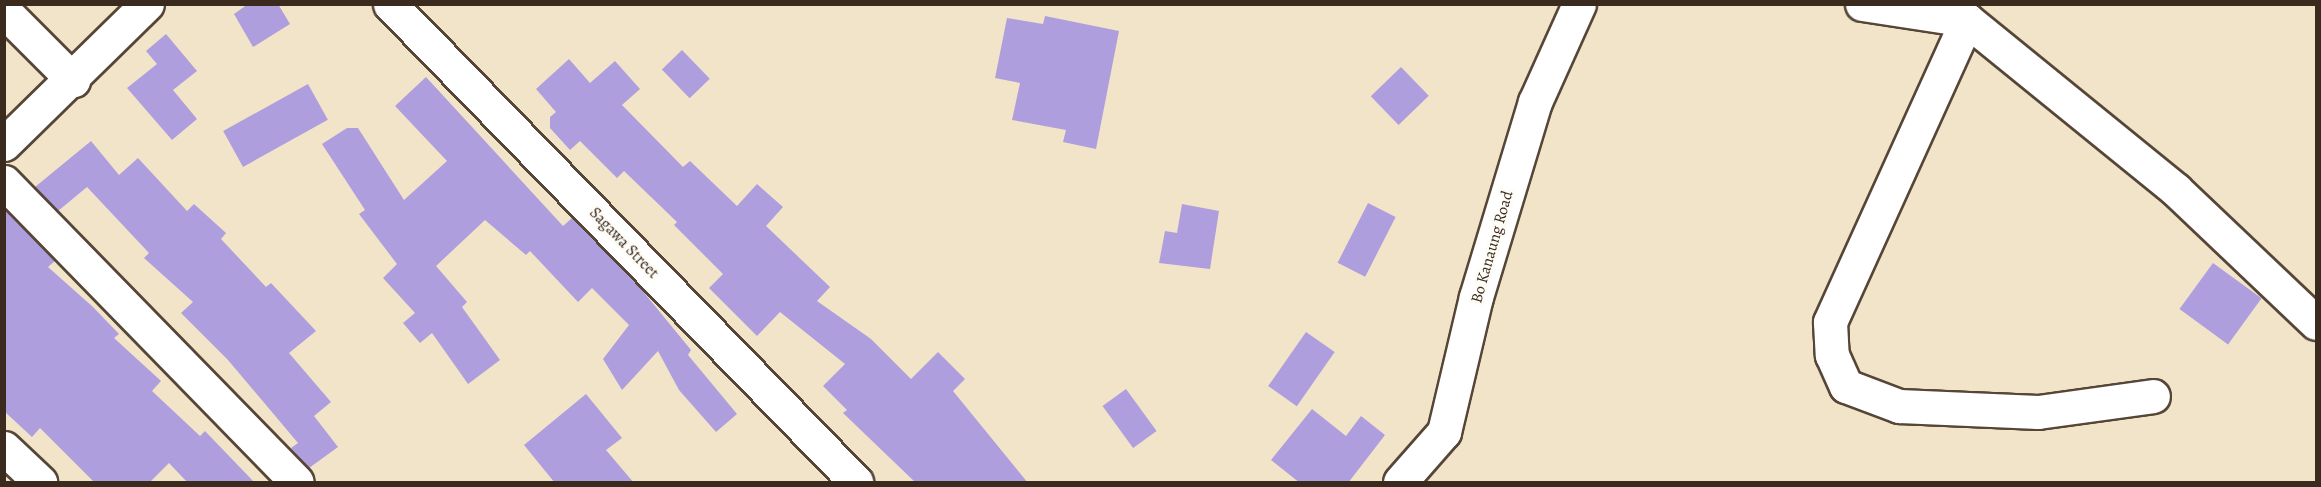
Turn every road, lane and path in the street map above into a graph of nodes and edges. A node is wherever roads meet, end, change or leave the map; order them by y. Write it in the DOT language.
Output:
graph roads {
  1 [pos="147,4"];
  2 [pos="390,4"];
  3 [pos="1579,4"];
  4 [pos="1862,4"];
  5 [pos="4,11"];
  6 [pos="1967,20"];
  7 [pos="73,80"];
  8 [pos="4,144"];
  9 [pos="4,182"];
  10 [pos="2316,323"];
  11 [pos="2153,396"];
  12 [pos="4,448"];
  13 [pos="39,483"];
  14 [pos="297,483"];
  15 [pos="856,483"];
  16 [pos="1400,483"];
  1 -- 7 [label="street"];
  2 -- 15 [label="street, Sagawa Street"];
  3 -- 16 [label="street, Bo Kanaung Road"];
  4 -- 6 [label="street"];
  5 -- 7 [label="street"];
  6 -- 10 [label="street"];
  6 -- 11 [label="street"];
  7 -- 8 [label="street"];
  9 -- 14 [label="street"];
  12 -- 13 [label="street"];
}
